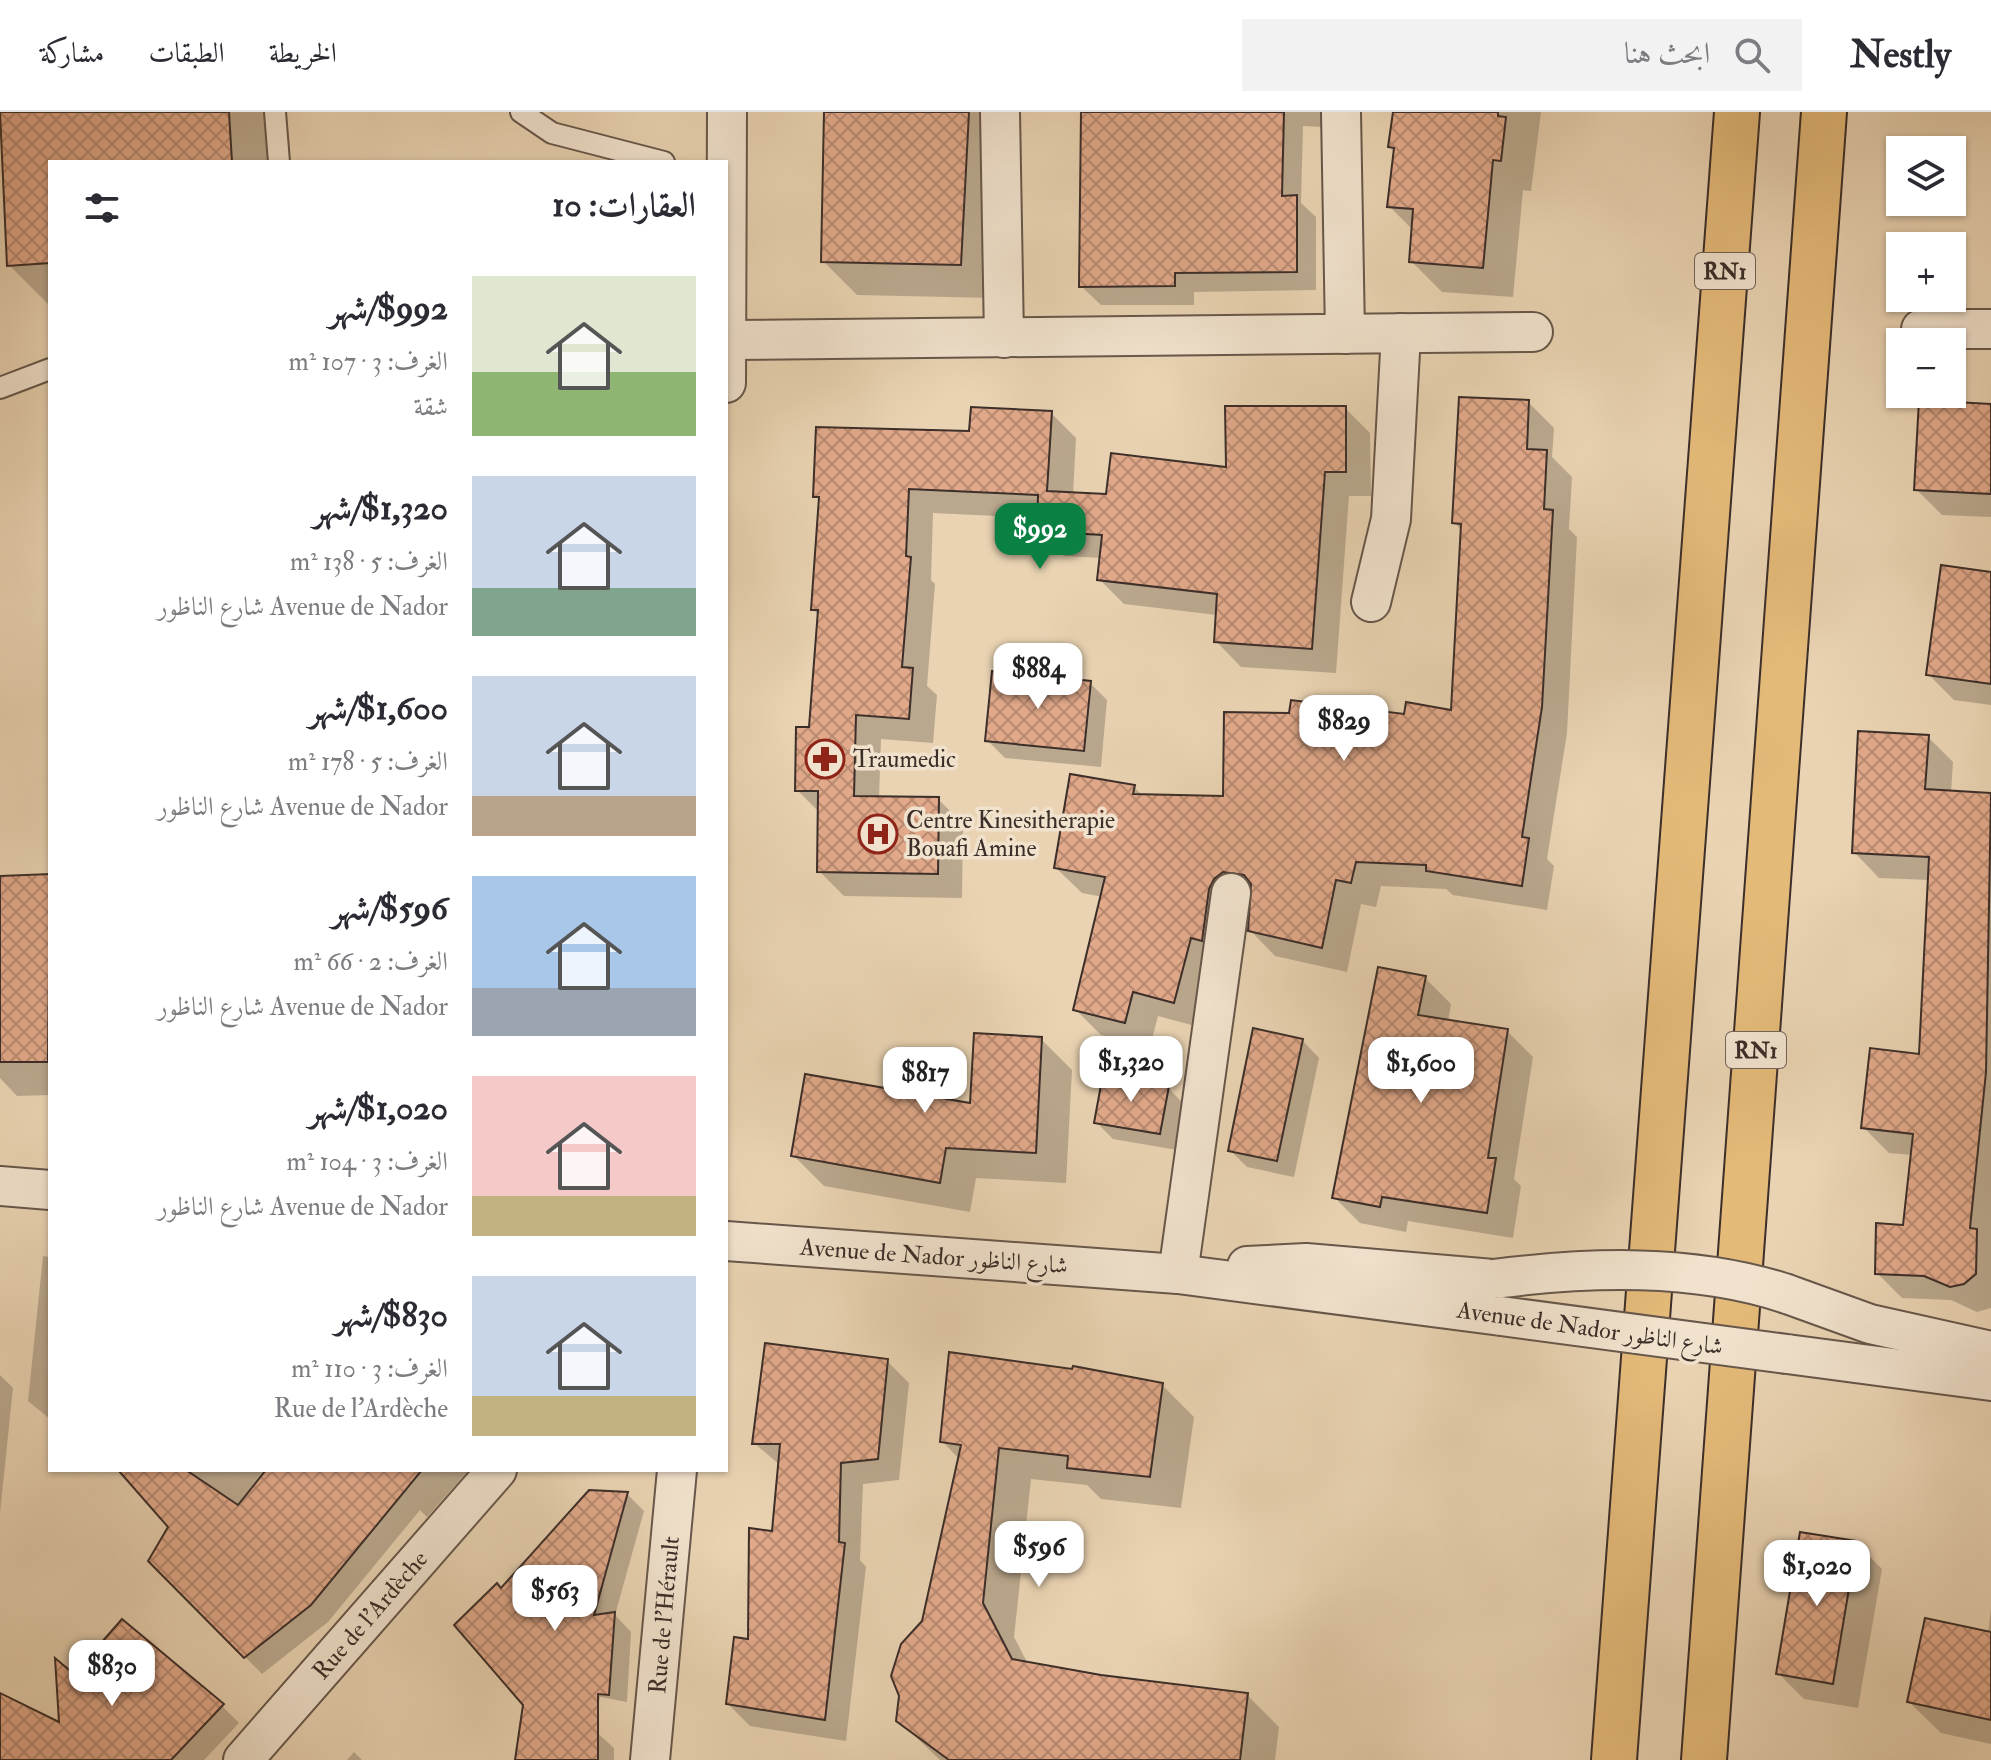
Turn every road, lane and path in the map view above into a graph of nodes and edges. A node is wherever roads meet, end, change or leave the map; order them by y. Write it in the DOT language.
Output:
graph roads {
  1 [pos="275,112"];
  2 [pos="521,112"];
  3 [pos="727,112"];
  4 [pos="1000,112"];
  5 [pos="1341,112"];
  6 [pos="1706,112"];
  7 [pos="1737,112"];
  8 [pos="1824,112"];
  9 [pos="1855,112"];
  10 [pos="279,160"];
  11 [pos="656,160"];
  12 [pos="726,160"];
  13 [pos="1966,329"];
  14 [pos="1991,329"];
  15 [pos="1533,332"];
  16 [pos="1401,333"];
  17 [pos="1345,334"];
  18 [pos="1004,338"];
  19 [pos="728,340"];
  20 [pos="1807,340"];
  21 [pos="48,370"];
  22 [pos="0,388"];
  23 [pos="1714,430"];
  24 [pos="1371,602"];
  25 [pos="1231,893"];
  26 [pos="0,1186"];
  27 [pos="48,1190"];
  28 [pos="728,1241"];
  29 [pos="1184,1275"];
  30 [pos="1991,1351"];
  31 [pos="1991,1381"];
  32 [pos="495,1472"];
  33 [pos="677,1472"];
  34 [pos="243,1760"];
  35 [pos="650,1760"];
  36 [pos="1614,1760"];
  37 [pos="1704,1760"];
  1 -- 10 [label="lane"];
  2 -- 11 [label="lane"];
  3 -- 12 [label="street"];
  4 -- 18 [label="street"];
  5 -- 17 [label="street"];
  6 -- 23 [label="highway"];
  7 -- 23 [label="highway, RN1"];
  8 -- 20 [label="highway, RN1"];
  9 -- 20 [label="highway"];
  13 -- 14 [label="street"];
  15 -- 16 [label="street"];
  16 -- 17 [label="street"];
  16 -- 24 [label="street"];
  17 -- 18 [label="street"];
  18 -- 19 [label="street"];
  20 -- 37 [label="highway, RN1"];
  21 -- 22 [label="lane"];
  23 -- 36 [label="highway, RN1"];
  25 -- 29 [label="street"];
  26 -- 27 [label="street"];
  28 -- 29 [label="street, Avenue de Nador شارع الناظور"];
  29 -- 30 [label="street, Avenue de Nador شارع الناظور, bridge"];
  29 -- 31 [label="street, Avenue de Nador شارع الناظور, bridge"];
  32 -- 34 [label="street, Rue de l'Ardèche"];
  33 -- 35 [label="street, Rue de l'Hérault"];
}
